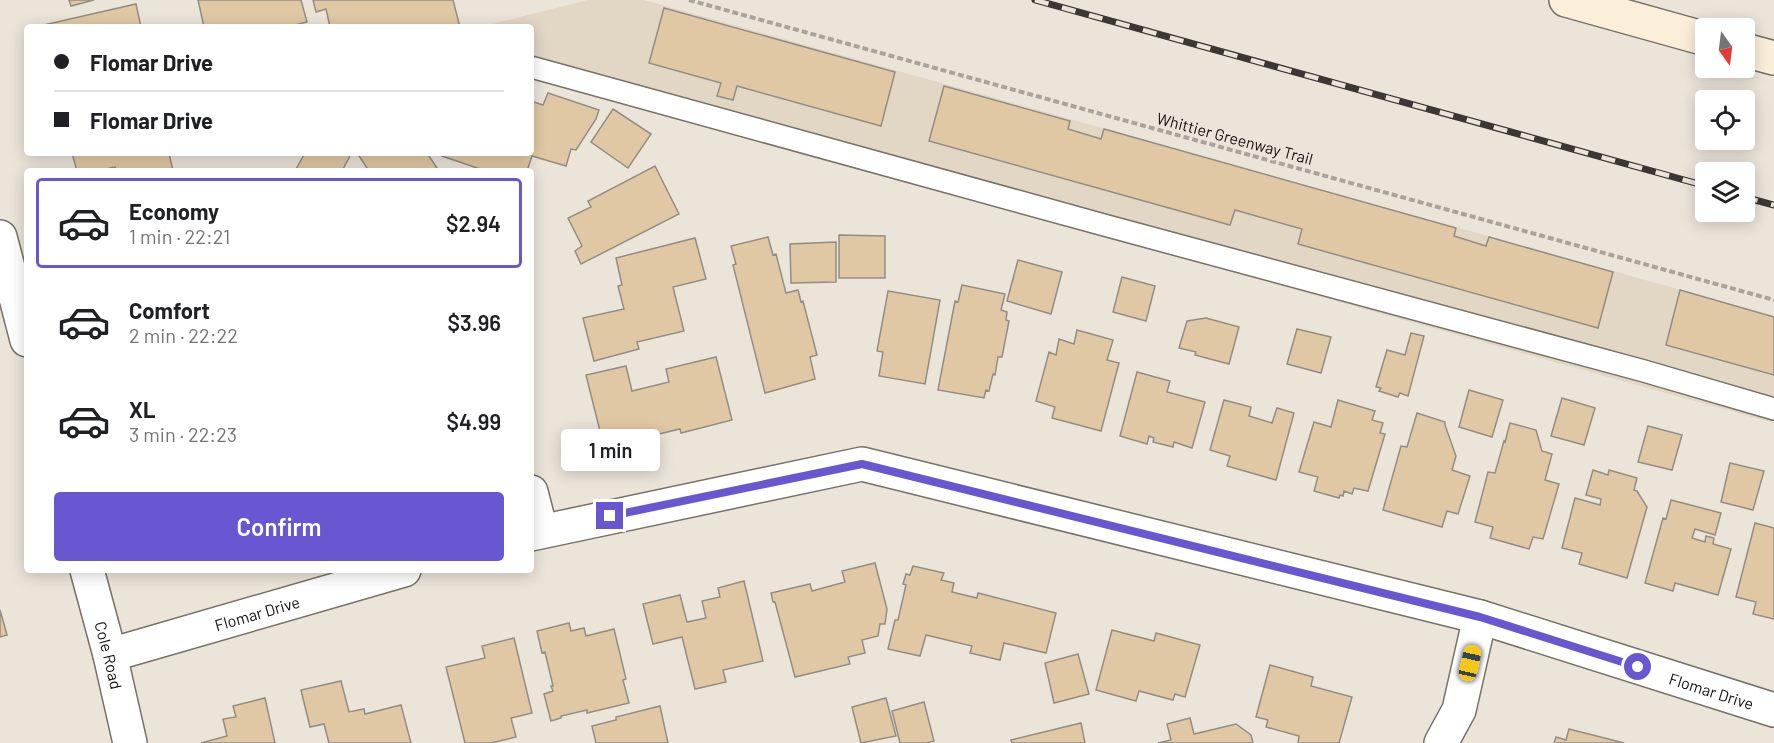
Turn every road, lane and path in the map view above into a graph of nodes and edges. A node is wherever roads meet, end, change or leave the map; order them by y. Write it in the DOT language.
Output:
graph roads {
  1 [pos="689,0"];
  2 [pos="1566,0"];
  3 [pos="1695,36"];
  4 [pos="1755,53"];
  5 [pos="1774,58"];
  6 [pos="534,68"];
  7 [pos="0,237"];
  8 [pos="1774,300"];
  9 [pos="24,329"];
  10 [pos="1774,409"];
  11 [pos="534,516"];
  12 [pos="536,532"];
  13 [pos="88,573"];
  14 [pos="394,573"];
  15 [pos="1480,617"];
  16 [pos="110,655"];
  17 [pos="1774,710"];
  18 [pos="130,743"];
  19 [pos="1442,743"];
  1 -- 8 [label="path, Whittier Greenway Trail"];
  2 -- 3 [label="main road"];
  4 -- 5 [label="main road"];
  6 -- 10 [label="lane"];
  7 -- 9 [label="street"];
  11 -- 12 [label="street"];
  12 -- 15 [label="street, Flomar Drive"];
  13 -- 16 [label="street, Cole Road"];
  14 -- 16 [label="street, Flomar Drive"];
  15 -- 17 [label="street, Flomar Drive"];
  15 -- 19 [label="street"];
  16 -- 18 [label="street, Cole Road"];
}
